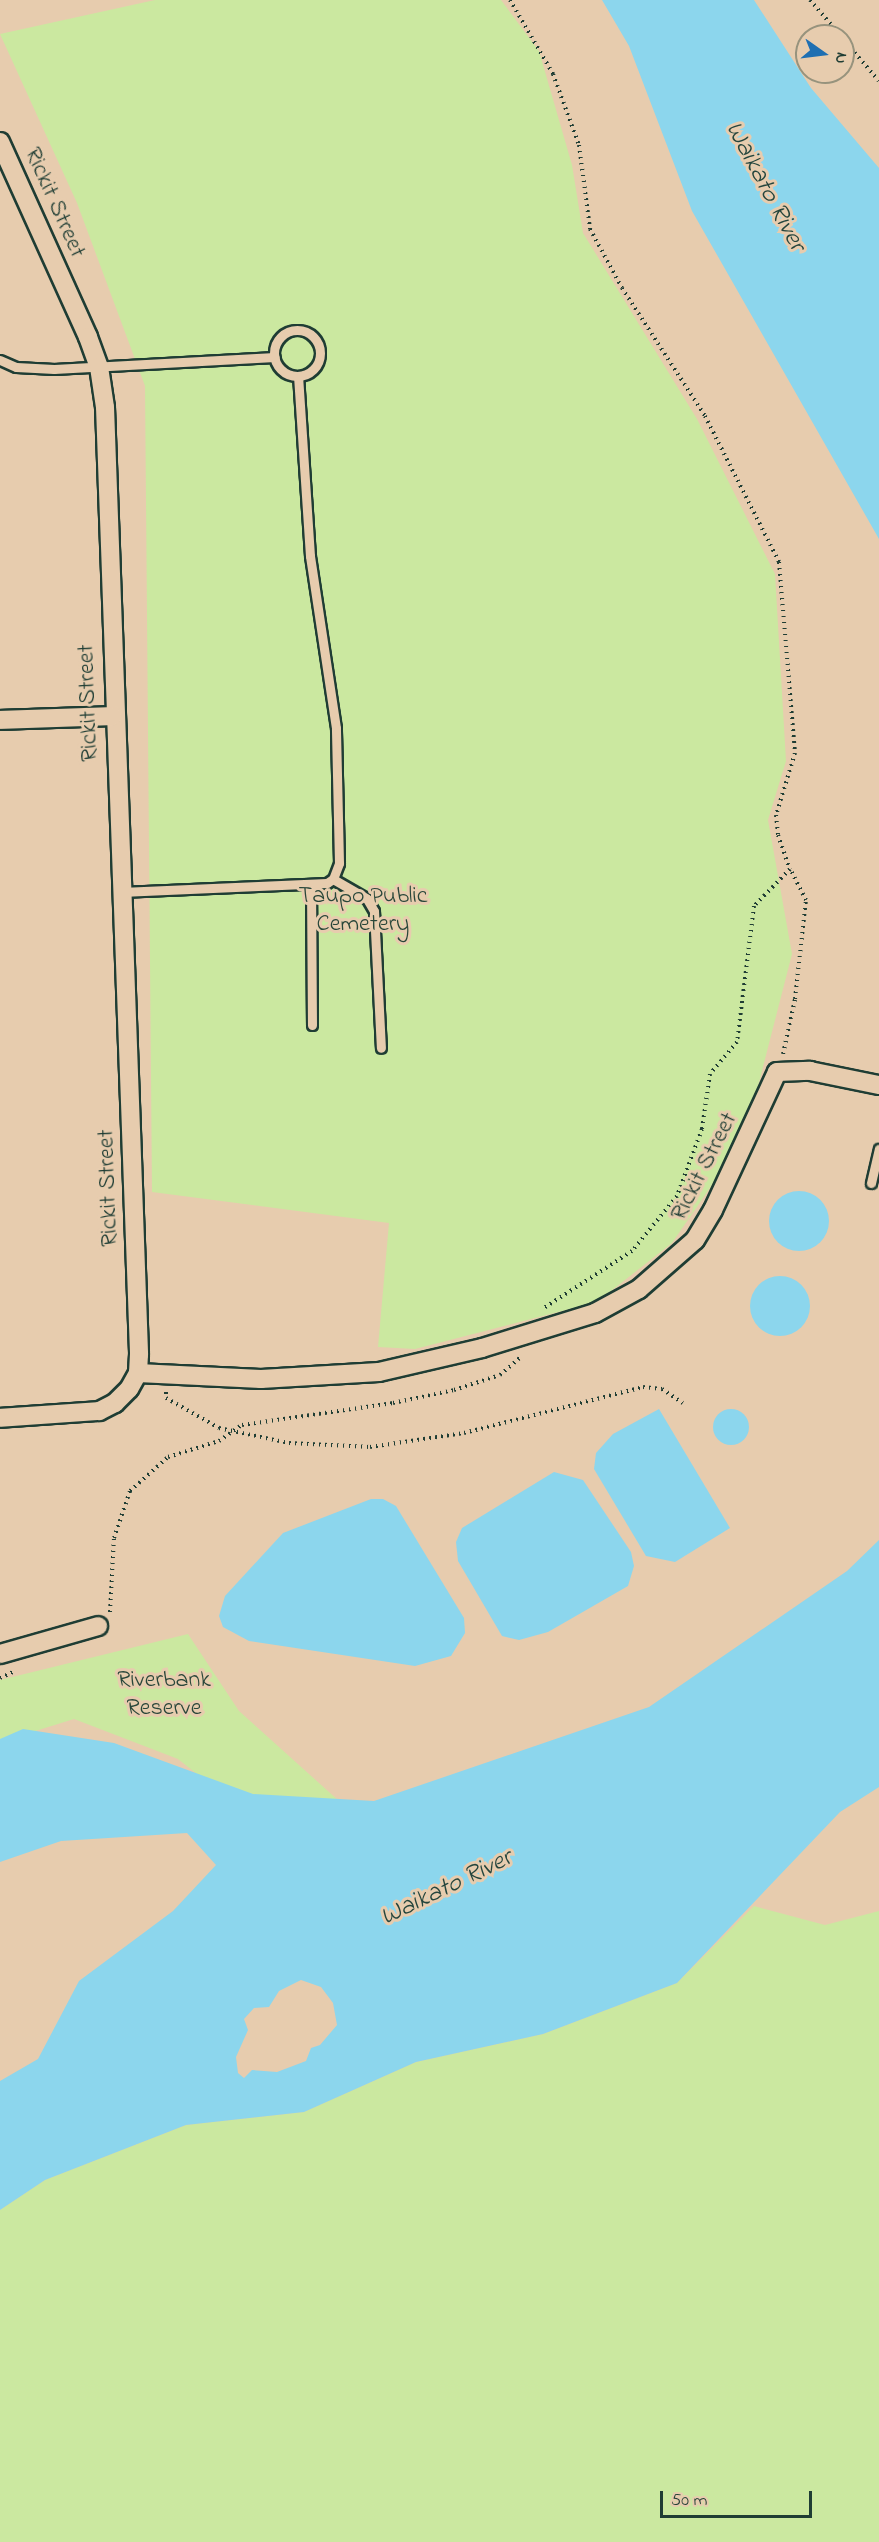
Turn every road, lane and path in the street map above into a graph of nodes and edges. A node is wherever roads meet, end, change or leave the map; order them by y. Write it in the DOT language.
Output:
graph roads {
  1 [pos="510,0"];
  2 [pos="810,0"];
  3 [pos="831,24"];
  4 [pos="855,52"];
  5 [pos="879,81"];
  6 [pos="0,142"];
  7 [pos="275,357"];
  8 [pos="0,360"];
  9 [pos="99,367"];
  10 [pos="298,377"];
  11 [pos="113,716"];
  12 [pos="0,720"];
  13 [pos="790,869"];
  14 [pos="333,879"];
  15 [pos="310,884"];
  16 [pos="121,892"];
  17 [pos="312,1025"];
  18 [pos="381,1048"];
  19 [pos="777,1072"];
  20 [pos="879,1085"];
  21 [pos="879,1149"];
  22 [pos="871,1183"];
  23 [pos="530,1333"];
  24 [pos="138,1373"];
  25 [pos="163,1374"];
  26 [pos="683,1403"];
  27 [pos="0,1418"];
  28 [pos="230,1431"];
  29 [pos="98,1626"];
  30 [pos="0,1654"];
  31 [pos="20,1668"];
  32 [pos="0,1678"];
  1 -- 13 [label="path"];
  2 -- 3 [label="path"];
  4 -- 5 [label="path"];
  6 -- 9 [label="street, Rickit Street"];
  7 -- 9 [label="lane"];
  7 -- 10 [label="lane"];
  7 -- 10 [label="lane"];
  8 -- 9 [label="lane"];
  9 -- 11 [label="street, Rickit Street"];
  10 -- 14 [label="lane"];
  11 -- 12 [label="street"];
  11 -- 16 [label="street, Rickit Street"];
  13 -- 19 [label="path"];
  13 -- 23 [label="path"];
  14 -- 15 [label="lane"];
  14 -- 18 [label="lane"];
  15 -- 16 [label="lane"];
  15 -- 17 [label="lane"];
  16 -- 24 [label="street, Rickit Street"];
  19 -- 20 [label="street"];
  19 -- 23 [label="street, Rickit Street"];
  21 -- 22 [label="lane"];
  23 -- 25 [label="street, Rickit Street"];
  23 -- 28 [label="path"];
  24 -- 25 [label="street, Rickit Street"];
  24 -- 27 [label="street"];
  25 -- 28 [label="path"];
  26 -- 28 [label="path"];
  28 -- 29 [label="path"];
  29 -- 30 [label="street"];
  31 -- 32 [label="path"];
}
